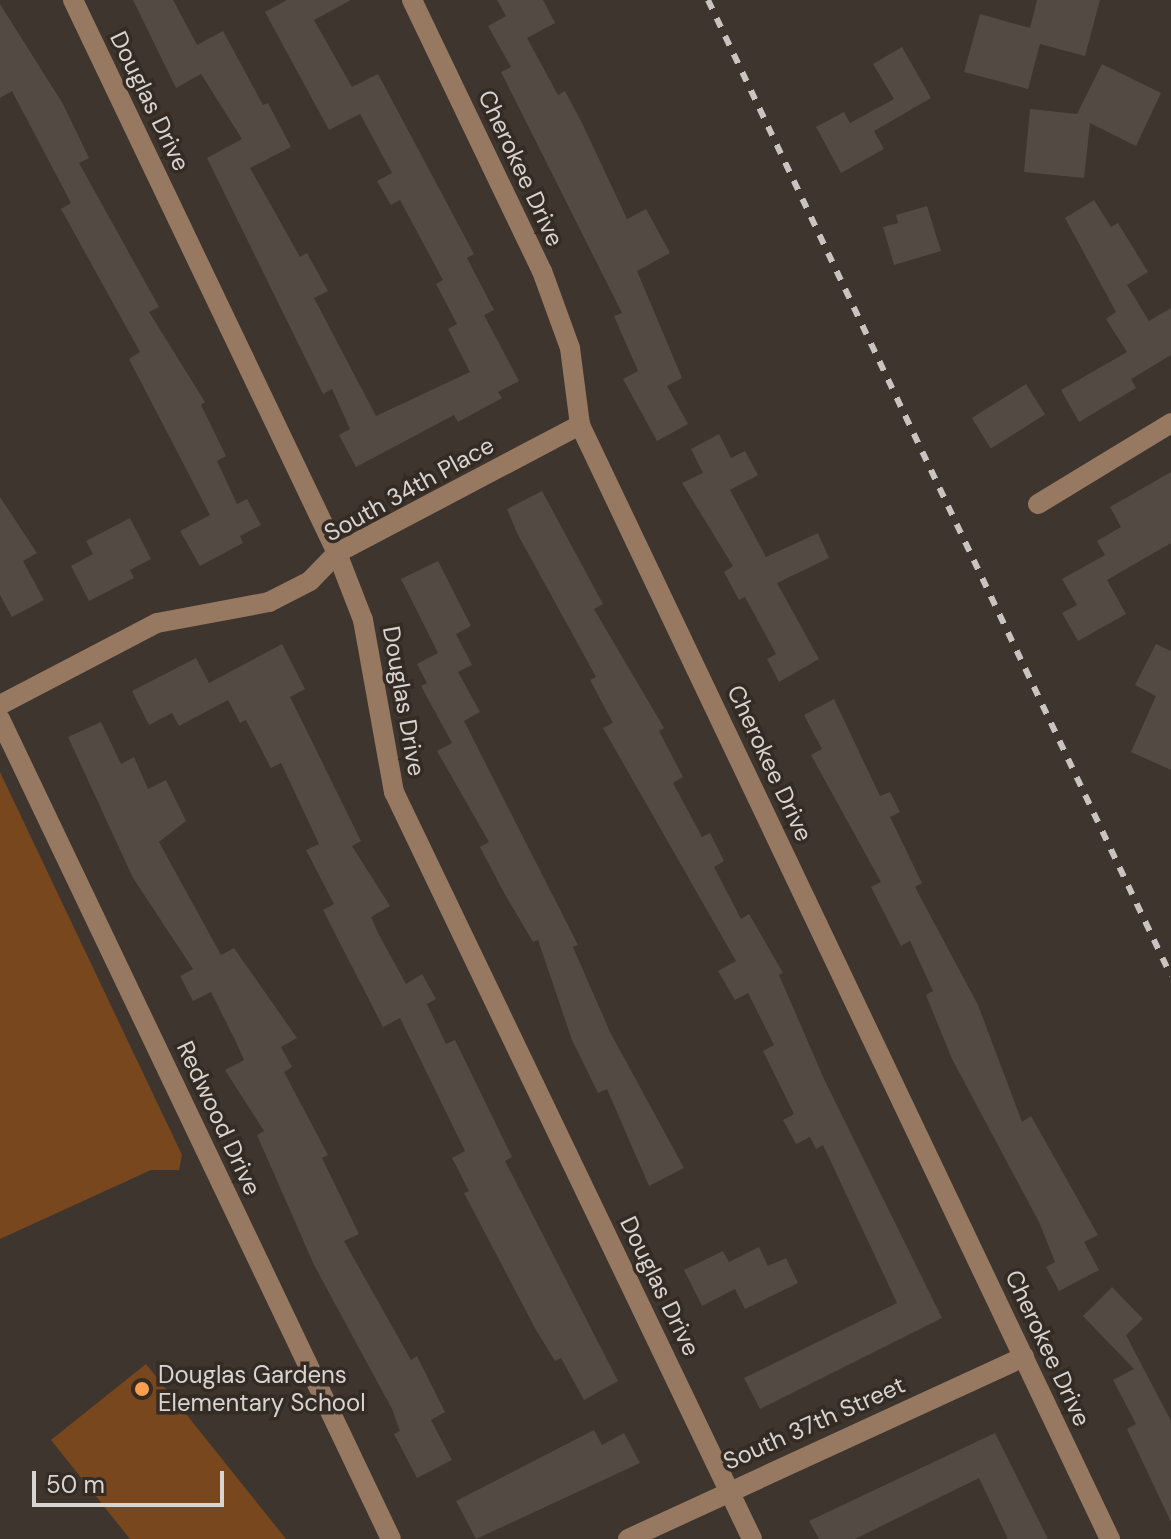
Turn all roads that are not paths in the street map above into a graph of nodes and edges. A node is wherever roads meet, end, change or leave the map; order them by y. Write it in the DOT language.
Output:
graph roads {
  1 [pos="73,0"];
  2 [pos="412,0"];
  3 [pos="1171,423"];
  4 [pos="580,425"];
  5 [pos="1038,504"];
  6 [pos="337,553"];
  7 [pos="0,705"];
  8 [pos="0,719"];
  9 [pos="1024,1357"];
  10 [pos="729,1490"];
  11 [pos="391,1539"];
  12 [pos="628,1539"];
  13 [pos="752,1539"];
  14 [pos="1110,1539"];
  1 -- 6 [label="street, Douglas Drive"];
  2 -- 4 [label="street, Cherokee Drive"];
  3 -- 5 [label="street"];
  4 -- 6 [label="street, South 34th Place"];
  4 -- 9 [label="street, Cherokee Drive"];
  6 -- 7 [label="street, South 34th Place"];
  6 -- 10 [label="street, Douglas Drive"];
  8 -- 11 [label="street, Redwood Drive"];
  9 -- 10 [label="street, South 37th Street"];
  9 -- 14 [label="street, Cherokee Drive"];
  10 -- 12 [label="street, South 37th Street"];
  10 -- 13 [label="street, Douglas Drive"];
}
